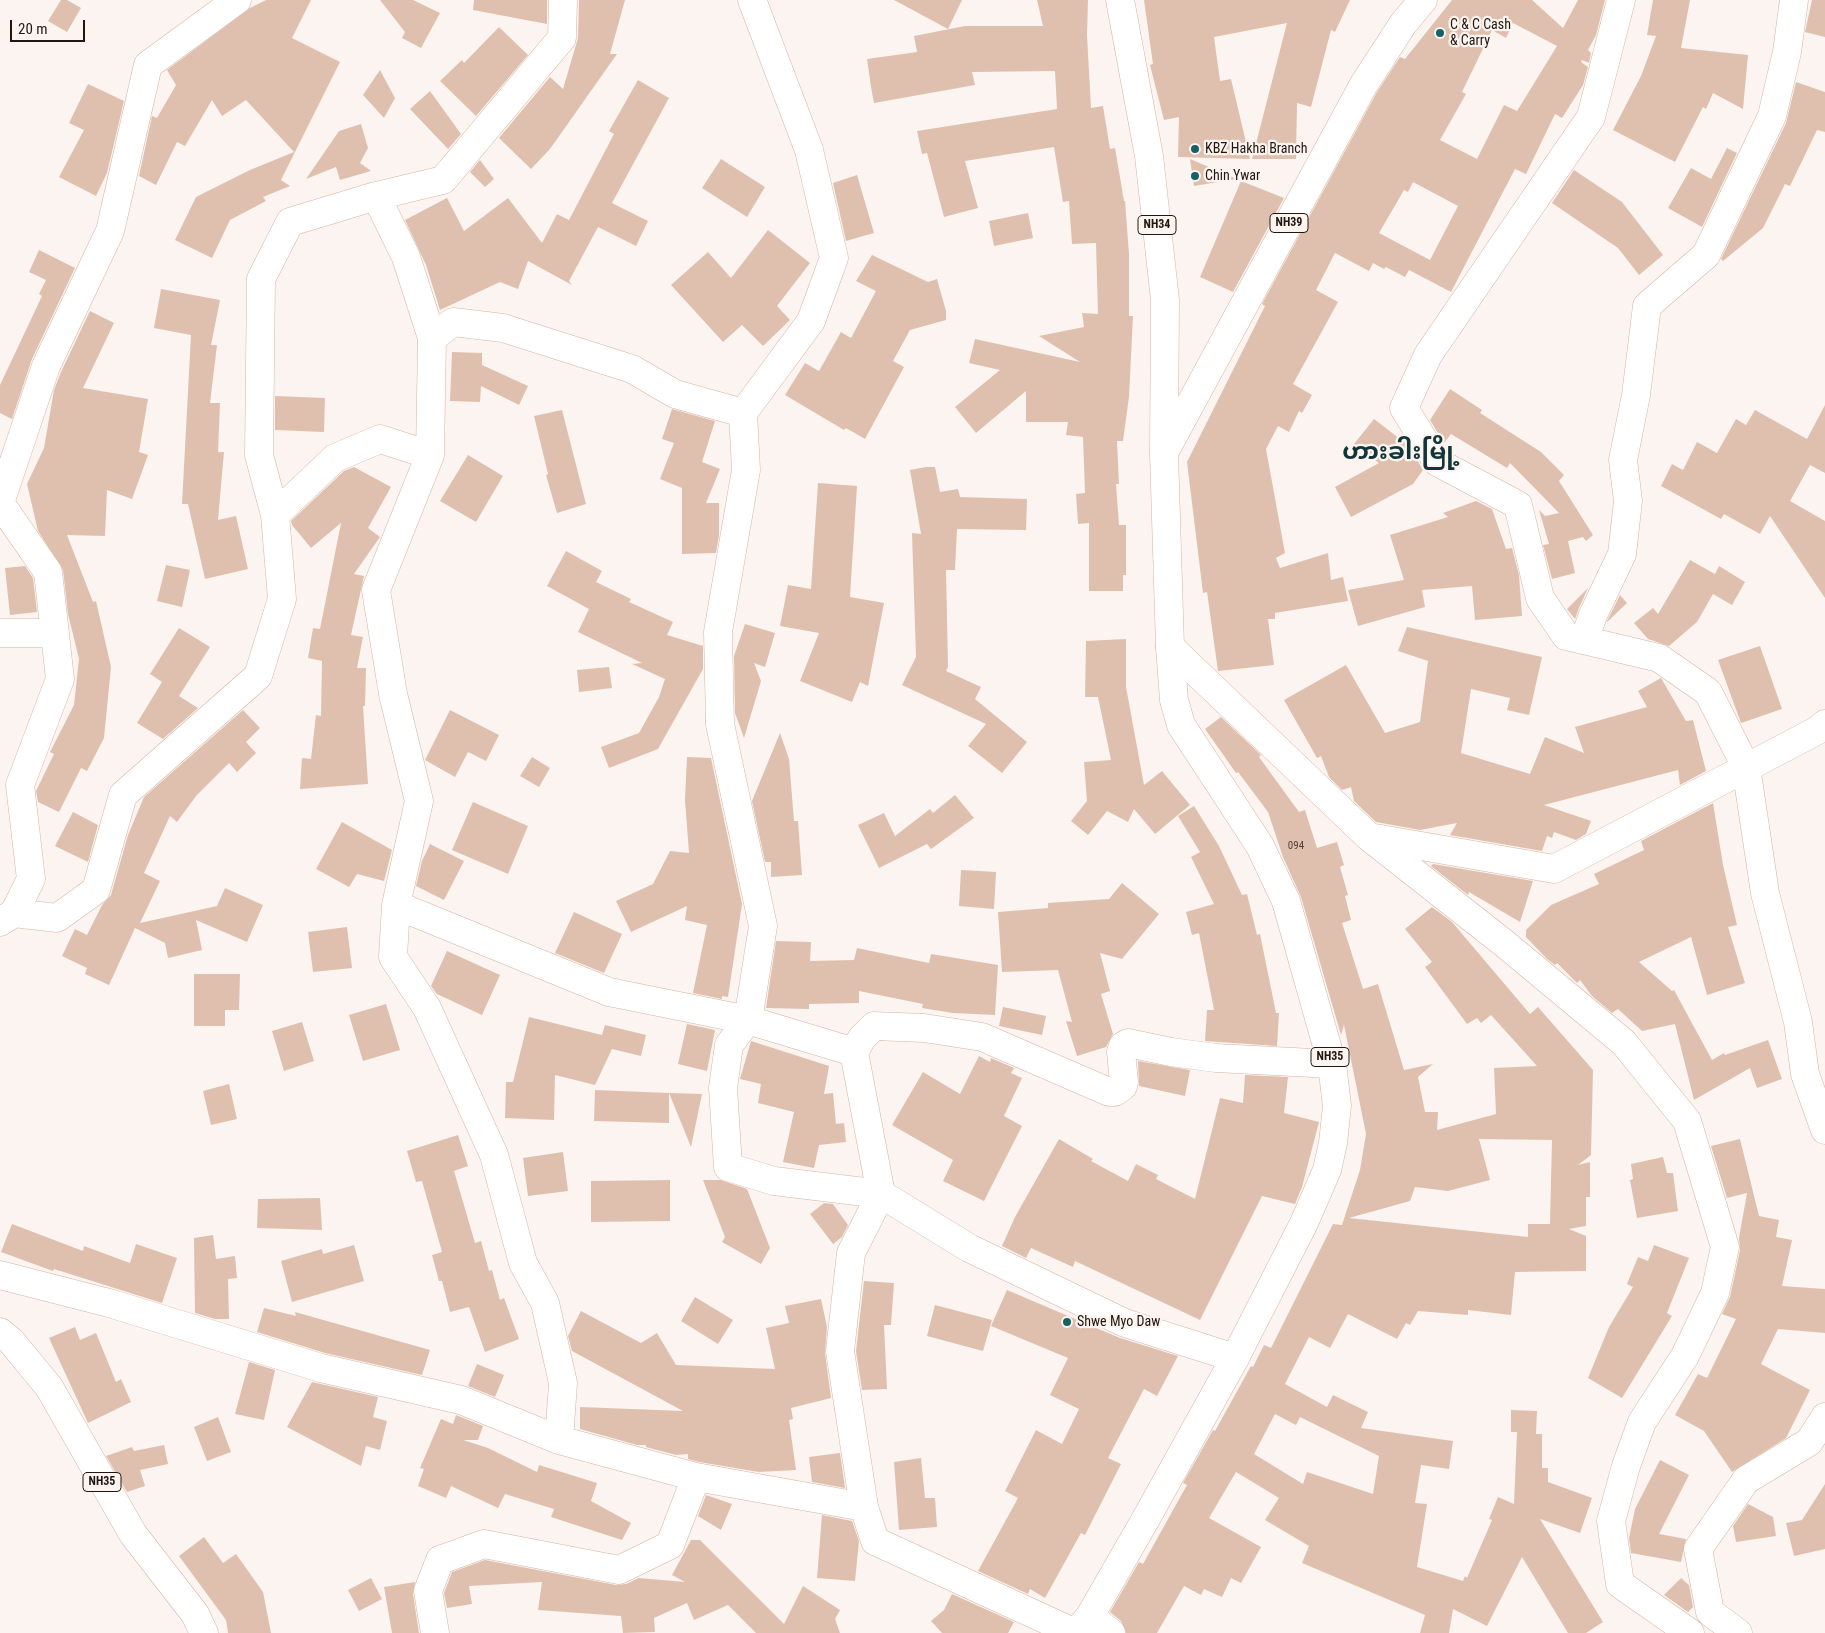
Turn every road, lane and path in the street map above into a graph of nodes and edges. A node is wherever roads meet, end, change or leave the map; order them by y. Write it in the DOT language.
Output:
graph roads {
  1 [pos="237,0"];
  2 [pos="563,0"];
  3 [pos="752,0"];
  4 [pos="1120,0"];
  5 [pos="1423,0"];
  6 [pos="1621,0"];
  7 [pos="1794,0"];
  8 [pos="376,196"];
  9 [pos="432,338"];
  10 [pos="743,413"];
  11 [pos="1164,453"];
  12 [pos="430,455"];
  13 [pos="275,514"];
  14 [pos="55,633"];
  15 [pos="0,634"];
  16 [pos="1584,640"];
  17 [pos="1170,647"];
  18 [pos="1825,724"];
  19 [pos="1746,767"];
  20 [pos="1369,837"];
  21 [pos="396,905"];
  22 [pos="7,917"];
  23 [pos="748,1020"];
  24 [pos="854,1052"];
  25 [pos="1332,1064"];
  26 [pos="1825,1130"];
  27 [pos="881,1194"];
  28 [pos="0,1275"];
  29 [pos="0,1332"];
  30 [pos="1234,1358"];
  31 [pos="1825,1417"];
  32 [pos="559,1440"];
  33 [pos="696,1476"];
  34 [pos="864,1507"];
  35 [pos="1080,1627"];
  36 [pos="204,1633"];
  37 [pos="435,1633"];
  38 [pos="1110,1633"];
  39 [pos="1690,1633"];
  40 [pos="1738,1633"];
  1 -- 14 [label="main road"];
  2 -- 8 [label="main road"];
  3 -- 10 [label="main road"];
  4 -- 11 [label="main road, NH34"];
  5 -- 11 [label="main road, NH39"];
  6 -- 16 [label="main road"];
  7 -- 16 [label="main road"];
  8 -- 9 [label="main road"];
  8 -- 13 [label="main road"];
  9 -- 10 [label="main road"];
  9 -- 12 [label="main road"];
  10 -- 23 [label="main road"];
  11 -- 17 [label="main road, NH35"];
  12 -- 13 [label="main road"];
  12 -- 21 [label="main road"];
  13 -- 22 [label="main road"];
  14 -- 15 [label="main road"];
  14 -- 22 [label="main road"];
  16 -- 19 [label="main road"];
  17 -- 20 [label="main road"];
  17 -- 25 [label="main road, NH35"];
  18 -- 19 [label="main road"];
  19 -- 20 [label="main road"];
  19 -- 26 [label="main road"];
  20 -- 39 [label="main road"];
  21 -- 23 [label="main road"];
  21 -- 32 [label="main road"];
  23 -- 24 [label="main road"];
  23 -- 27 [label="main road"];
  24 -- 25 [label="main road"];
  24 -- 27 [label="main road"];
  25 -- 30 [label="main road, NH35"];
  27 -- 30 [label="main road"];
  27 -- 34 [label="main road"];
  28 -- 32 [label="main road"];
  29 -- 36 [label="main road, NH35"];
  30 -- 35 [label="main road, NH35"];
  31 -- 40 [label="main road"];
  32 -- 33 [label="main road"];
  33 -- 34 [label="main road"];
  33 -- 37 [label="main road"];
  34 -- 35 [label="main road"];
  35 -- 38 [label="main road"];
}
